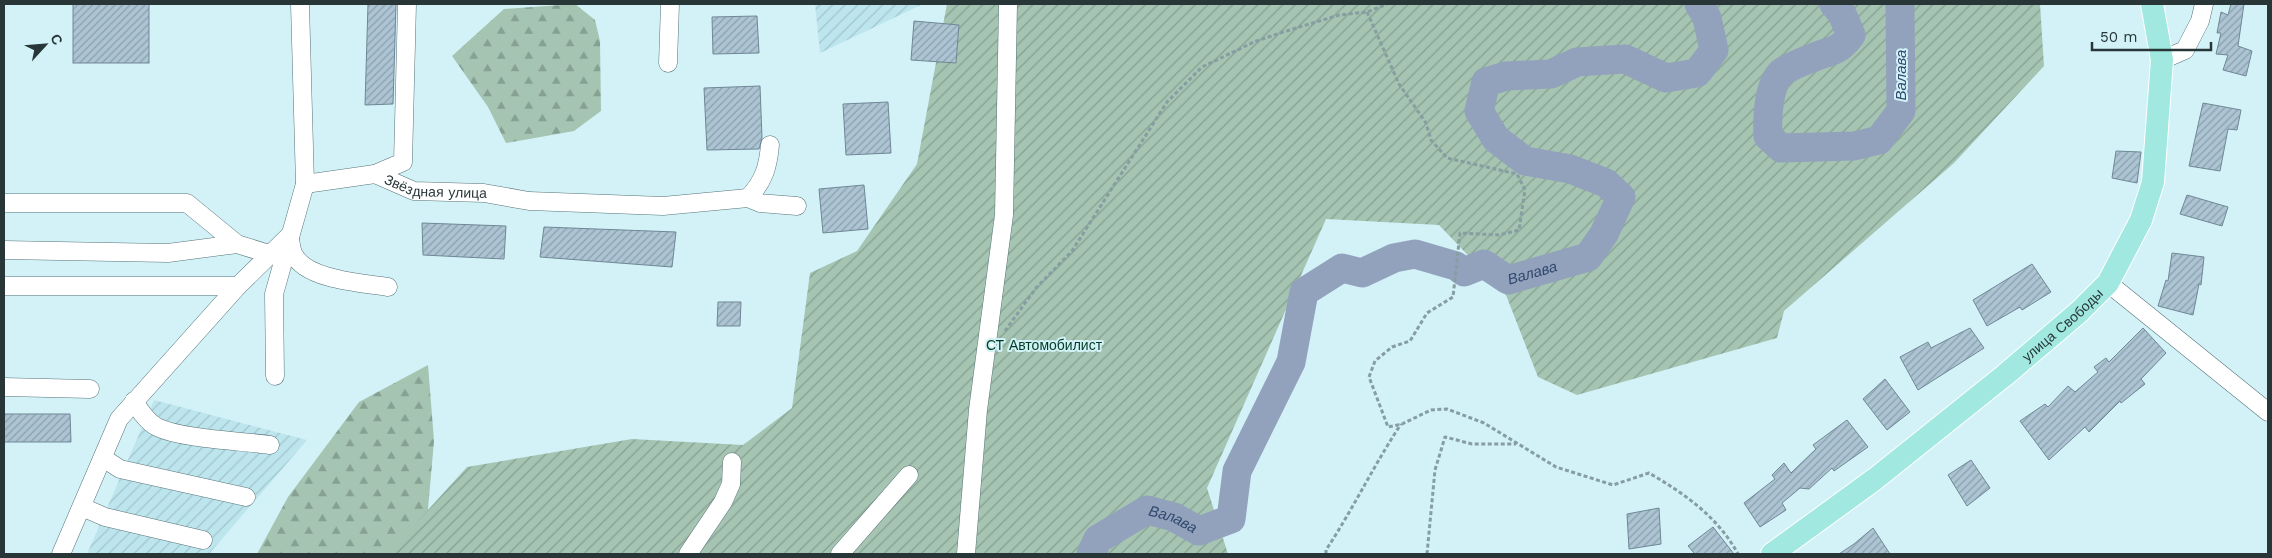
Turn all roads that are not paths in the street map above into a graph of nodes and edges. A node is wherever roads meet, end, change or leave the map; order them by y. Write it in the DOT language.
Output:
graph roads {
  1 [pos="300,4"];
  2 [pos="408,4"];
  3 [pos="670,4"];
  4 [pos="1008,4"];
  5 [pos="2152,4"];
  6 [pos="2204,4"];
  7 [pos="2162,60"];
  8 [pos="668,63"];
  9 [pos="770,145"];
  10 [pos="375,174"];
  11 [pos="305,184"];
  12 [pos="748,198"];
  13 [pos="4,203"];
  14 [pos="797,206"];
  15 [pos="289,236"];
  16 [pos="236,244"];
  17 [pos="4,250"];
  18 [pos="269,254"];
  19 [pos="2108,283"];
  20 [pos="4,286"];
  21 [pos="238,286"];
  22 [pos="388,287"];
  23 [pos="275,376"];
  24 [pos="4,387"];
  25 [pos="90,389"];
  26 [pos="134,401"];
  27 [pos="2268,412"];
  28 [pos="270,445"];
  29 [pos="103,458"];
  30 [pos="732,462"];
  31 [pos="909,475"];
  32 [pos="246,497"];
  33 [pos="82,507"];
  34 [pos="203,540"];
  35 [pos="65,552"];
  36 [pos="688,554"];
  37 [pos="840,554"];
  38 [pos="966,554"];
  39 [pos="1772,554"];
  1 -- 11 [label="street"];
  2 -- 10 [label="street"];
  3 -- 8 [label="street"];
  4 -- 38 [label="street"];
  5 -- 7 [label="main road, улица Свободы"];
  6 -- 7 [label="street"];
  7 -- 19 [label="main road, улица Свободы"];
  9 -- 12 [label="street"];
  10 -- 11 [label="street, Звёздная улица"];
  10 -- 12 [label="street, Звёздная улица"];
  11 -- 15 [label="street"];
  12 -- 14 [label="street, Звёздная улица"];
  13 -- 16 [label="street"];
  15 -- 18 [label="street"];
  15 -- 22 [label="street"];
  15 -- 23 [label="street"];
  16 -- 17 [label="street"];
  16 -- 18 [label="street"];
  18 -- 21 [label="street"];
  19 -- 27 [label="street"];
  19 -- 39 [label="main road, улица Свободы"];
  20 -- 21 [label="street"];
  21 -- 26 [label="street"];
  24 -- 25 [label="street"];
  26 -- 28 [label="street"];
  26 -- 29 [label="street"];
  29 -- 32 [label="street"];
  29 -- 33 [label="street"];
  30 -- 36 [label="street"];
  31 -- 37 [label="street"];
  33 -- 34 [label="street"];
  33 -- 35 [label="street"];
}
